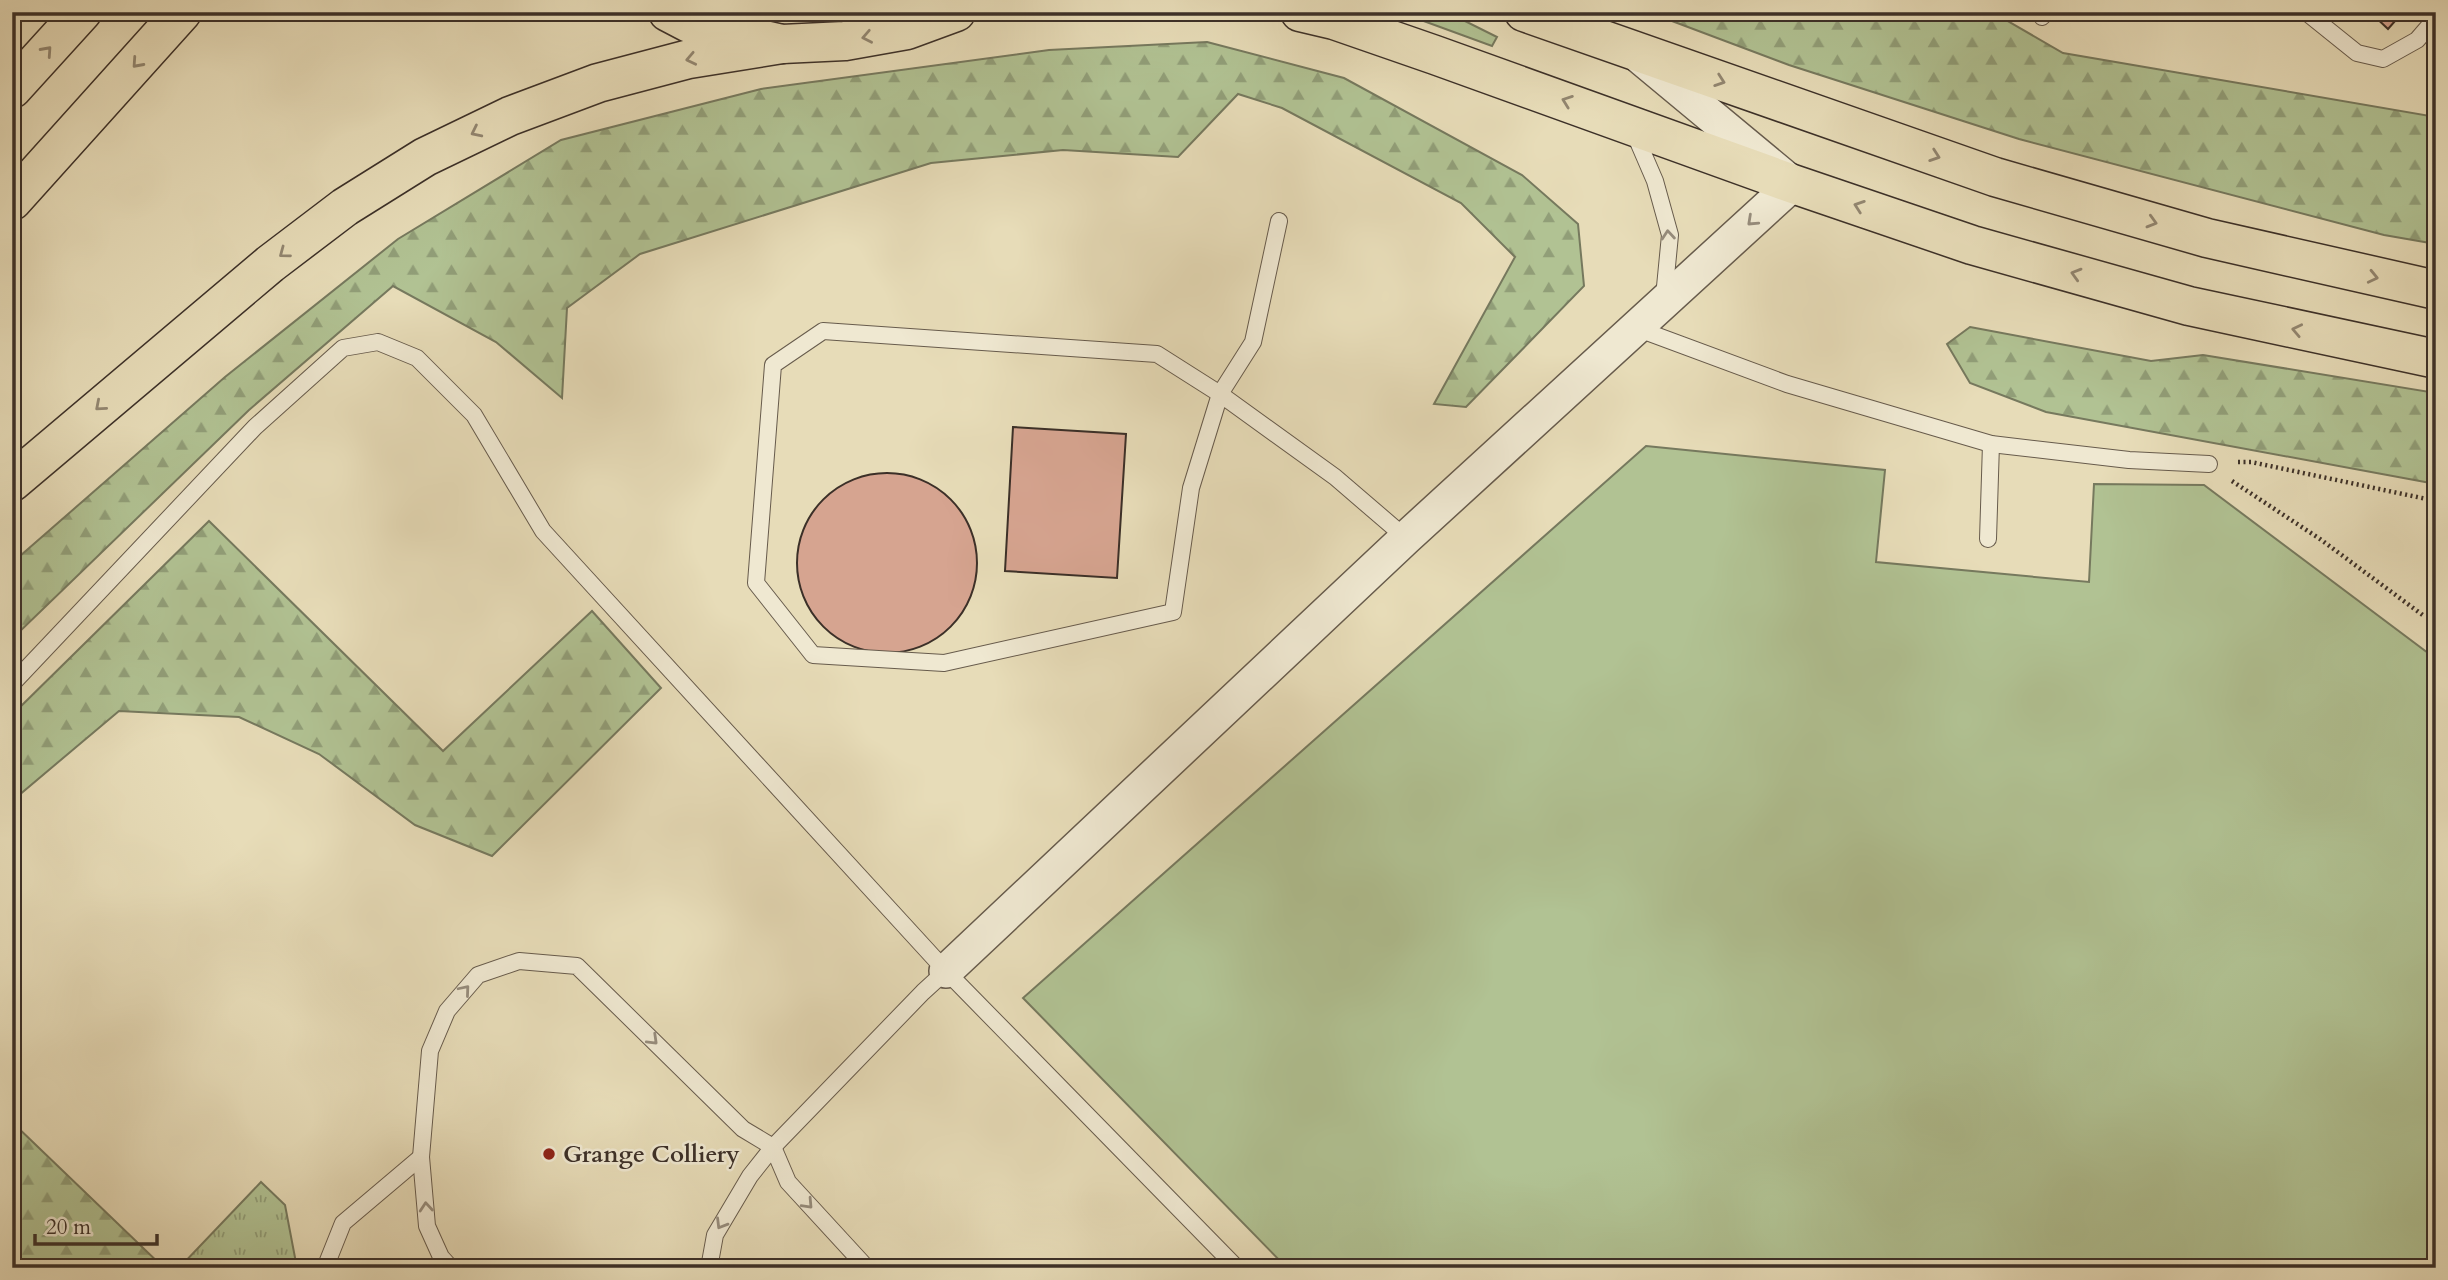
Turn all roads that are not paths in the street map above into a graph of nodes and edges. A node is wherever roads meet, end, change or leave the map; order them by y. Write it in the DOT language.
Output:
graph roads {
  1 [pos="82,12"];
  2 [pos="182,12"];
  3 [pos="668,12"];
  4 [pos="956,12"];
  5 [pos="1300,12"];
  6 [pos="1524,12"];
  7 [pos="2306,12"];
  8 [pos="2436,18"];
  9 [pos="782,44"];
  10 [pos="1633,51"];
  11 [pos="12,89"];
  12 [pos="1631,125"];
  13 [pos="1793,184"];
  14 [pos="12,201"];
  15 [pos="1279,221"];
  16 [pos="2436,289"];
  17 [pos="1663,303"];
  18 [pos="1636,328"];
  19 [pos="2436,359"];
  20 [pos="1220,394"];
  21 [pos="1991,444"];
  22 [pos="2209,464"];
  23 [pos="12,482"];
  24 [pos="1406,538"];
  25 [pos="1988,539"];
  26 [pos="12,684"];
  27 [pos="946,971"];
  28 [pos="773,1147"];
  29 [pos="421,1157"];
  30 [pos="325,1268"];
  31 [pos="451,1268"];
  32 [pos="709,1268"];
  33 [pos="867,1268"];
  34 [pos="1237,1268"];
  11 -- 1 [label="highway, one-way"];
  2 -- 14 [label="highway, one-way"];
  3 -- 9 [label="highway"];
  4 -- 9 [label="highway, one-way"];
  12 -- 5 [label="highway, one-way"];
  6 -- 10 [label="highway"];
  7 -- 8 [label="lane"];
  9 -- 23 [label="highway, one-way"];
  10 -- 13 [label="street"];
  10 -- 16 [label="highway, one-way"];
  12 -- 13 [label="highway"];
  17 -- 12 [label="lane, one-way"];
  13 -- 17 [label="street, one-way"];
  19 -- 13 [label="highway, one-way"];
  15 -- 20 [label="lane"];
  17 -- 18 [label="street"];
  18 -- 21 [label="lane"];
  18 -- 24 [label="street"];
  20 -- 20 [label="lane"];
  20 -- 24 [label="lane"];
  21 -- 22 [label="lane"];
  21 -- 25 [label="lane"];
  24 -- 27 [label="street"];
  26 -- 27 [label="lane"];
  27 -- 28 [label="lane"];
  27 -- 34 [label="lane"];
  29 -- 28 [label="lane, one-way"];
  28 -- 32 [label="lane, one-way"];
  28 -- 33 [label="lane, one-way"];
  29 -- 30 [label="lane"];
  31 -- 29 [label="lane, one-way"];
}
